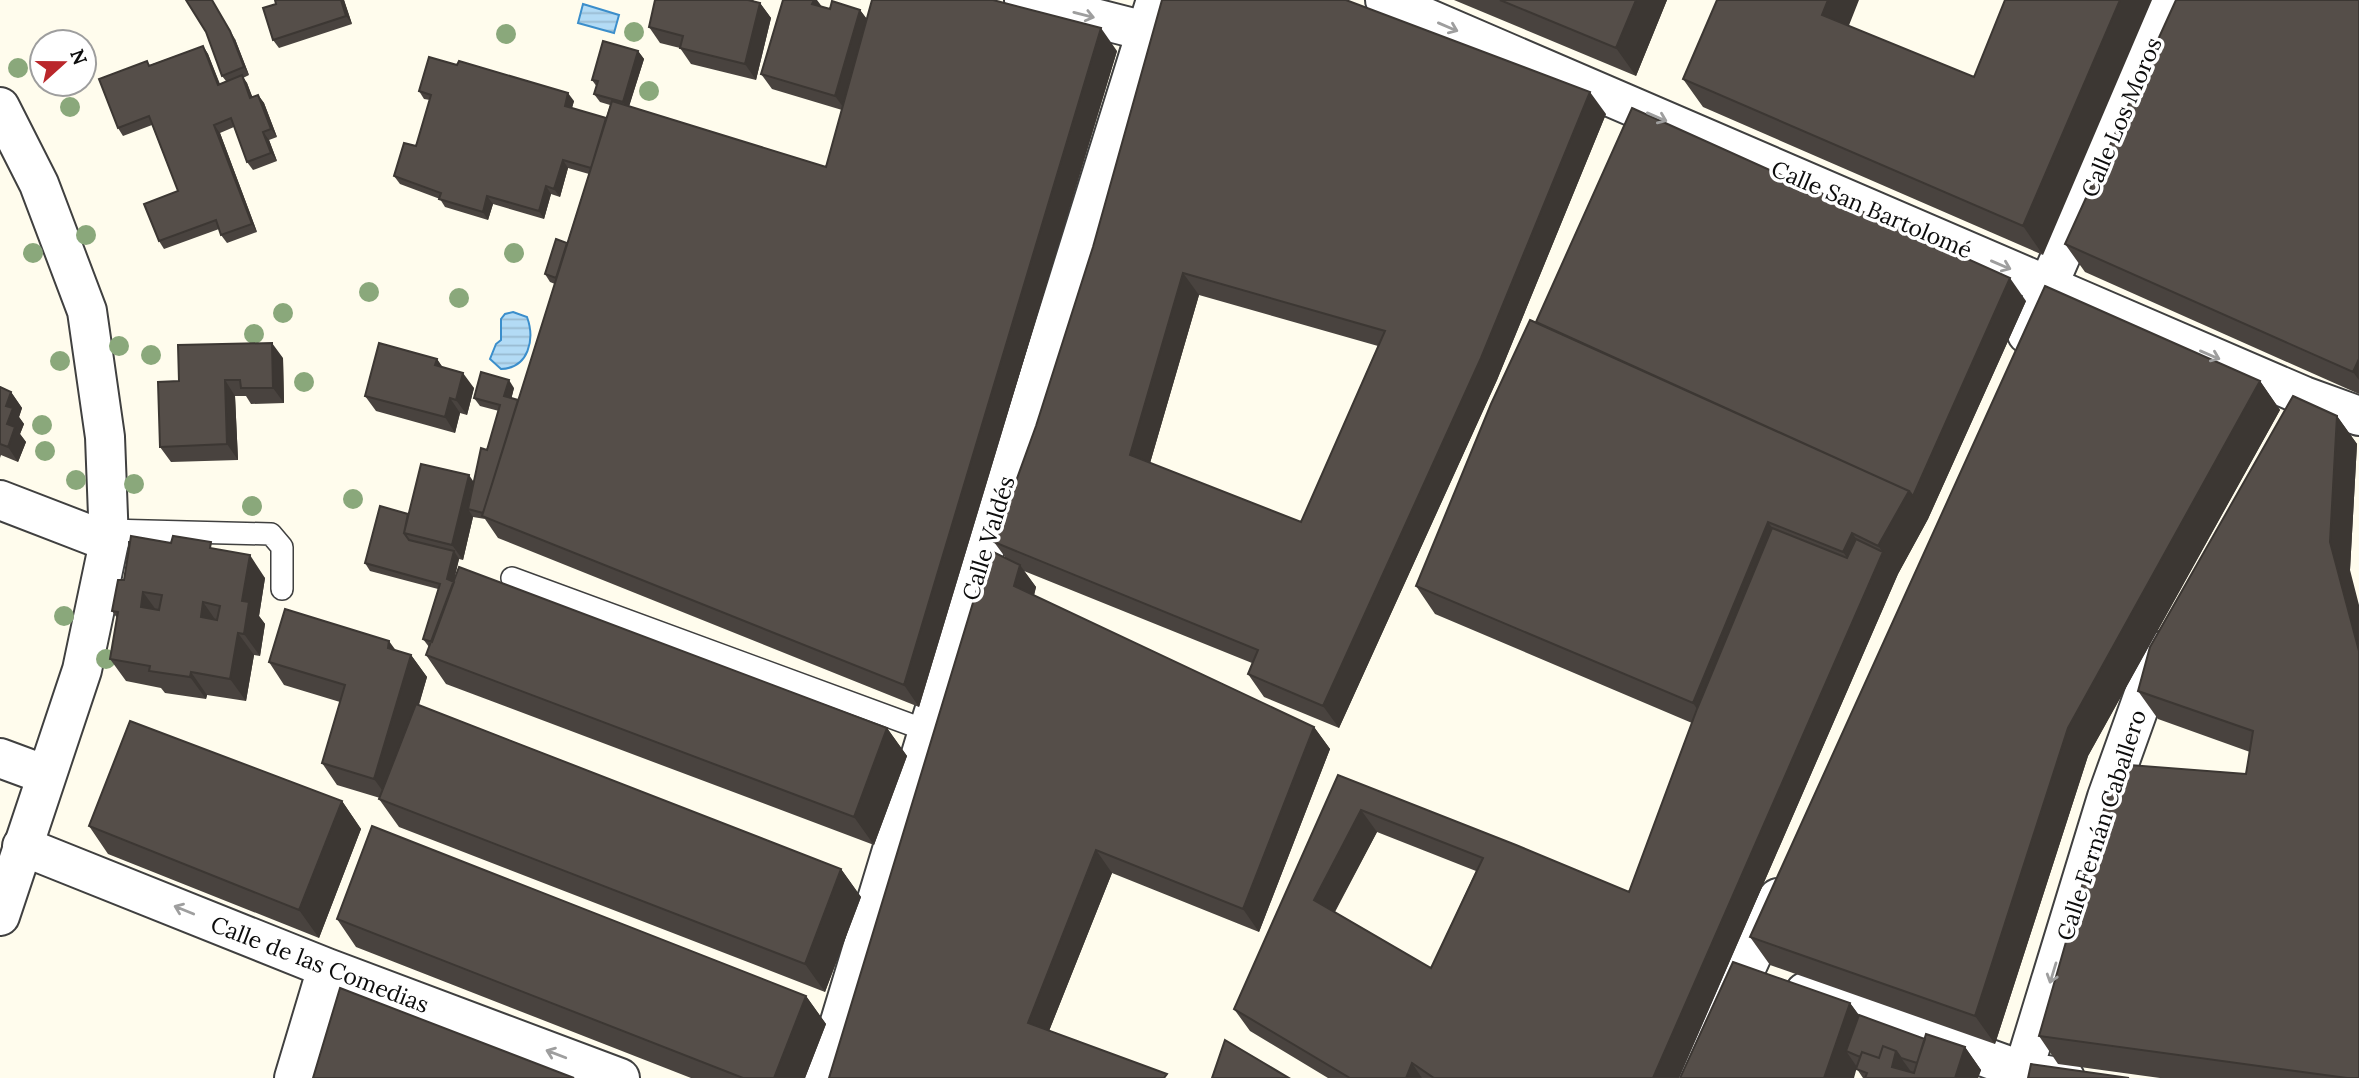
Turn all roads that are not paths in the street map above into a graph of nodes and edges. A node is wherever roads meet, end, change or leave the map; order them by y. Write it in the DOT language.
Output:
graph roads {
  1 [pos="1024,0"];
  2 [pos="1385,0"];
  3 [pos="2172,0"];
  4 [pos="1151,15"];
  5 [pos="0,107"];
  6 [pos="2049,285"];
  7 [pos="2015,362"];
  8 [pos="2359,416"];
  9 [pos="0,500"];
  10 [pos="109,536"];
  11 [pos="512,578"];
  12 [pos="282,589"];
  13 [pos="2183,616"];
  14 [pos="928,731"];
  15 [pos="0,758"];
  16 [pos="46,775"];
  17 [pos="22,846"];
  18 [pos="1794,862"];
  19 [pos="0,916"];
  20 [pos="327,968"];
  21 [pos="1745,970"];
  22 [pos="2022,1074"];
  23 [pos="294,1078"];
  24 [pos="620,1078"];
  25 [pos="823,1078"];
  26 [pos="1696,1078"];
  27 [pos="2065,1078"];
  1 -- 4 [label="street, one-way"];
  2 -- 6 [label="street, Calle San Bartolomé, one-way"];
  3 -- 6 [label="street, Calle Los Moros"];
  4 -- 14 [label="street, Calle Valdés"];
  5 -- 10 [label="street"];
  6 -- 7 [label="street, Calle Los Moros"];
  6 -- 8 [label="street, Calle San Bartolomé, one-way"];
  9 -- 10 [label="street"];
  10 -- 12 [label="lane"];
  10 -- 16 [label="street"];
  11 -- 14 [label="lane"];
  13 -- 22 [label="street, Calle Fernán Caballero, one-way"];
  14 -- 25 [label="street, Calle Valdés"];
  15 -- 16 [label="street"];
  16 -- 17 [label="street"];
  17 -- 19 [label="street"];
  20 -- 17 [label="street, Calle de las Comedias, one-way"];
  18 -- 21 [label="street"];
  20 -- 23 [label="street"];
  24 -- 20 [label="street, Calle de las Comedias, one-way"];
  21 -- 22 [label="street"];
  21 -- 26 [label="street"];
  22 -- 27 [label="street"];
}
